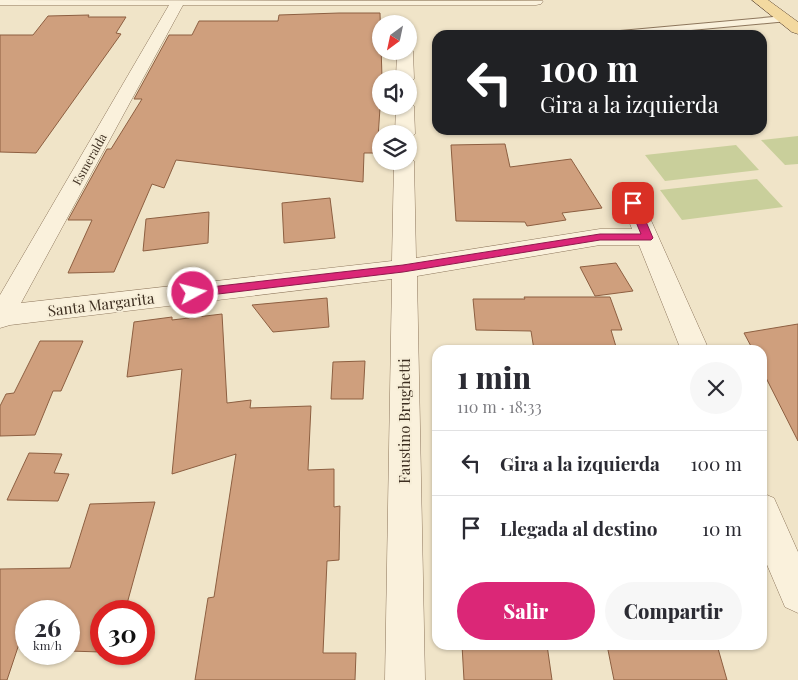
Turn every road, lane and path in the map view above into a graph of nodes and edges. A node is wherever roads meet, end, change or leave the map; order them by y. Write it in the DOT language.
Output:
graph roads {
  1 [pos="179,0"];
  2 [pos="759,0"];
  3 [pos="0,1"];
  4 [pos="536,1"];
  5 [pos="406,6"];
  6 [pos="785,19"];
  7 [pos="798,29"];
  8 [pos="664,30"];
  9 [pos="404,170"];
  10 [pos="633,203"];
  11 [pos="648,238"];
  12 [pos="403,269"];
  13 [pos="0,317"];
  14 [pos="693,345"];
  15 [pos="767,522"];
  16 [pos="798,594"];
  17 [pos="405,680"];
  1 -- 3 [label="street"];
  1 -- 5 [label="street"];
  1 -- 13 [label="street, Esmeralda"];
  2 -- 6 [label="main road"];
  4 -- 5 [label="street"];
  6 -- 7 [label="main road"];
  6 -- 8 [label="lane"];
  9 -- 12 [label="street, Faustino Brughetti"];
  10 -- 11 [label="street"];
  11 -- 12 [label="street, Santa Margarita"];
  11 -- 14 [label="street"];
  12 -- 13 [label="street, Santa Margarita"];
  12 -- 17 [label="street, Faustino Brughetti"];
  15 -- 16 [label="street"];
}
